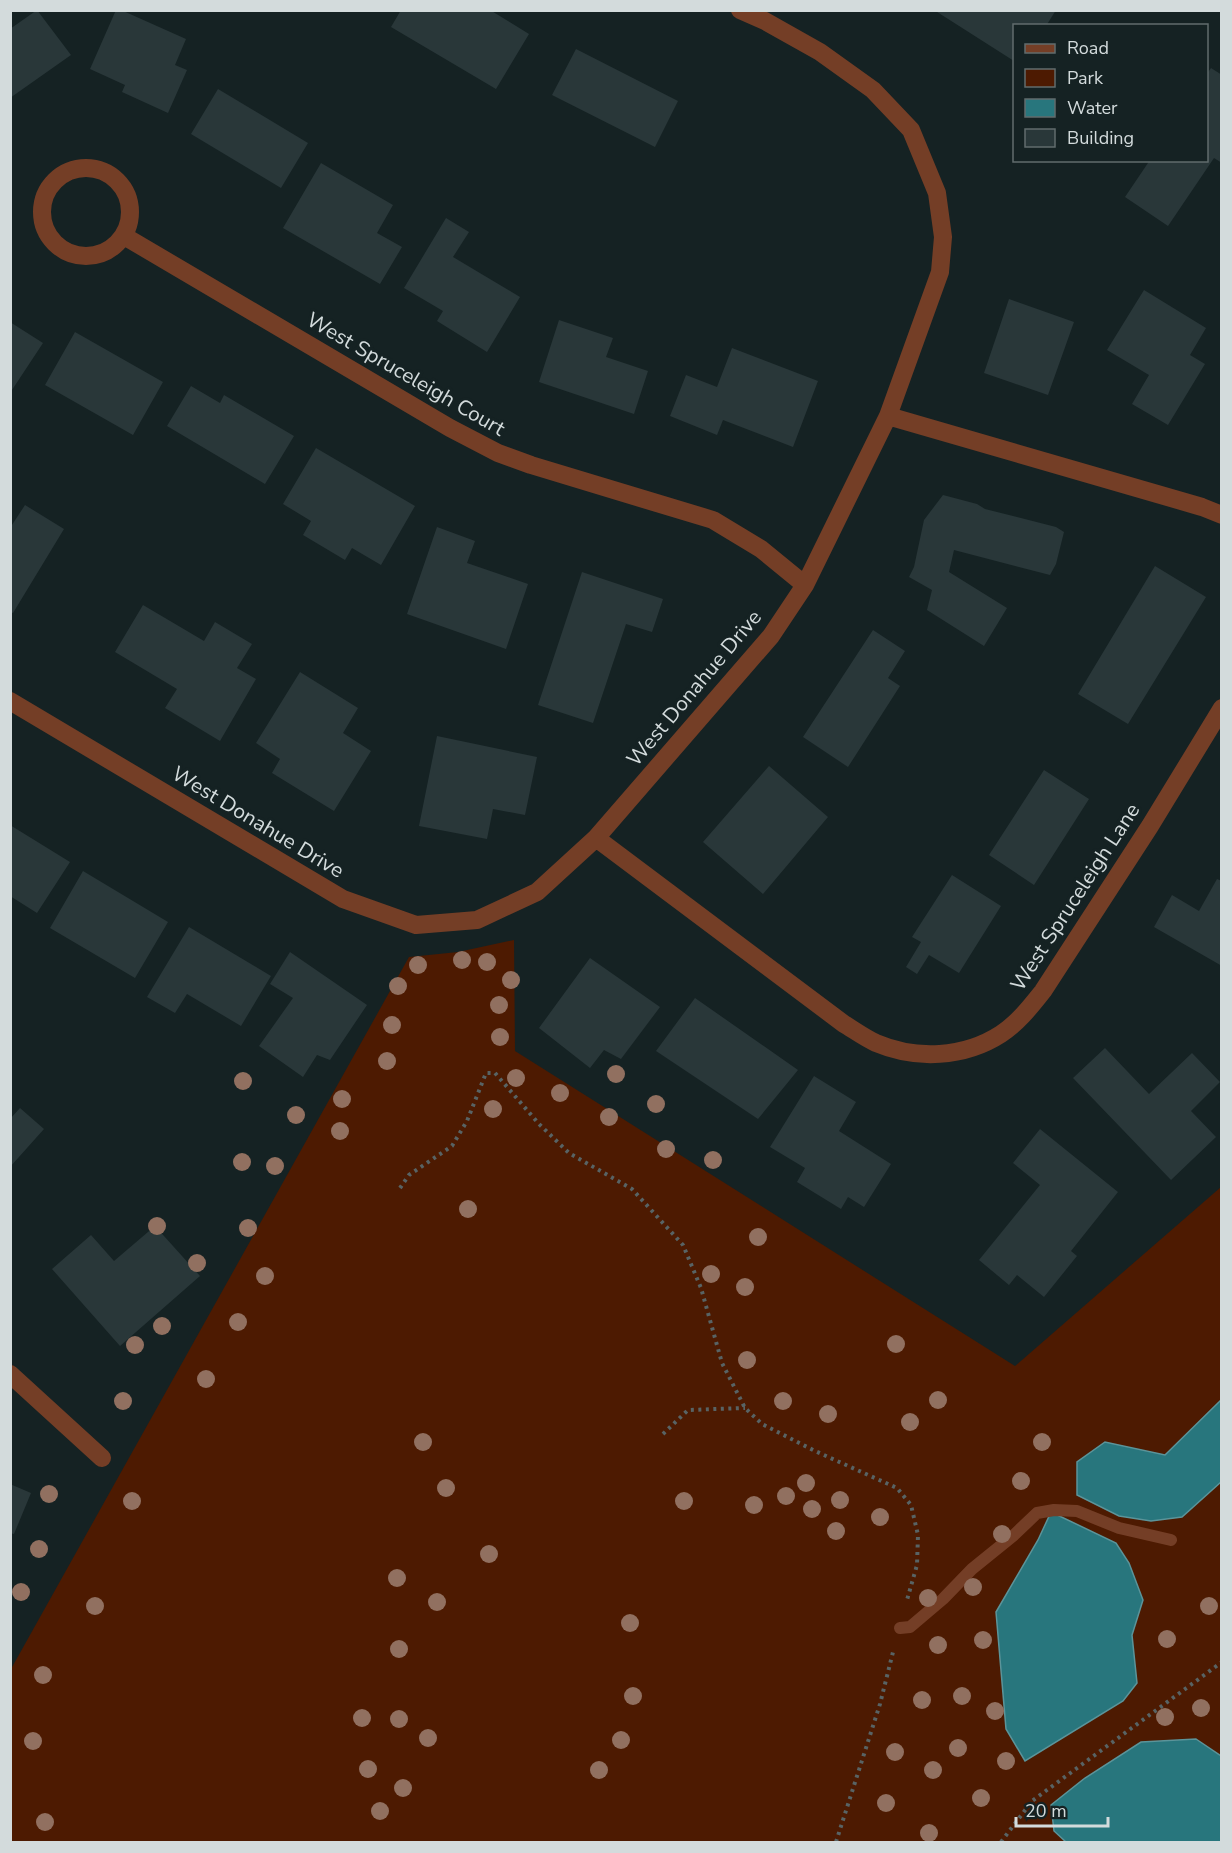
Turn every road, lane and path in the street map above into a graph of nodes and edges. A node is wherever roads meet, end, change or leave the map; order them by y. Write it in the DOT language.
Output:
graph roads {
  1 [pos="740,10"];
  2 [pos="124,236"];
  3 [pos="888,416"];
  4 [pos="1221,515"];
  5 [pos="805,585"];
  6 [pos="10,701"];
  7 [pos="1221,708"];
  8 [pos="596,838"];
  9 [pos="400,1188"];
  10 [pos="10,1374"];
  11 [pos="745,1408"];
  12 [pos="663,1434"];
  13 [pos="102,1458"];
  14 [pos="1171,1540"];
  15 [pos="900,1628"];
  16 [pos="1221,1662"];
  17 [pos="836,1842"];
  18 [pos="1001,1842"];
  1 -- 3 [label="street, West Donahue Drive"];
  2 -- 2 [label="street"];
  2 -- 5 [label="street, West Spruceleigh Court"];
  3 -- 4 [label="street"];
  3 -- 5 [label="street, West Donahue Drive"];
  5 -- 8 [label="street, West Donahue Drive"];
  6 -- 8 [label="street, West Donahue Drive"];
  7 -- 8 [label="street, West Spruceleigh Lane"];
  9 -- 11 [label="path"];
  10 -- 13 [label="street"];
  11 -- 12 [label="path"];
  11 -- 15 [label="path"];
  14 -- 15 [label="lane"];
  15 -- 17 [label="path"];
  16 -- 18 [label="path"];
}
